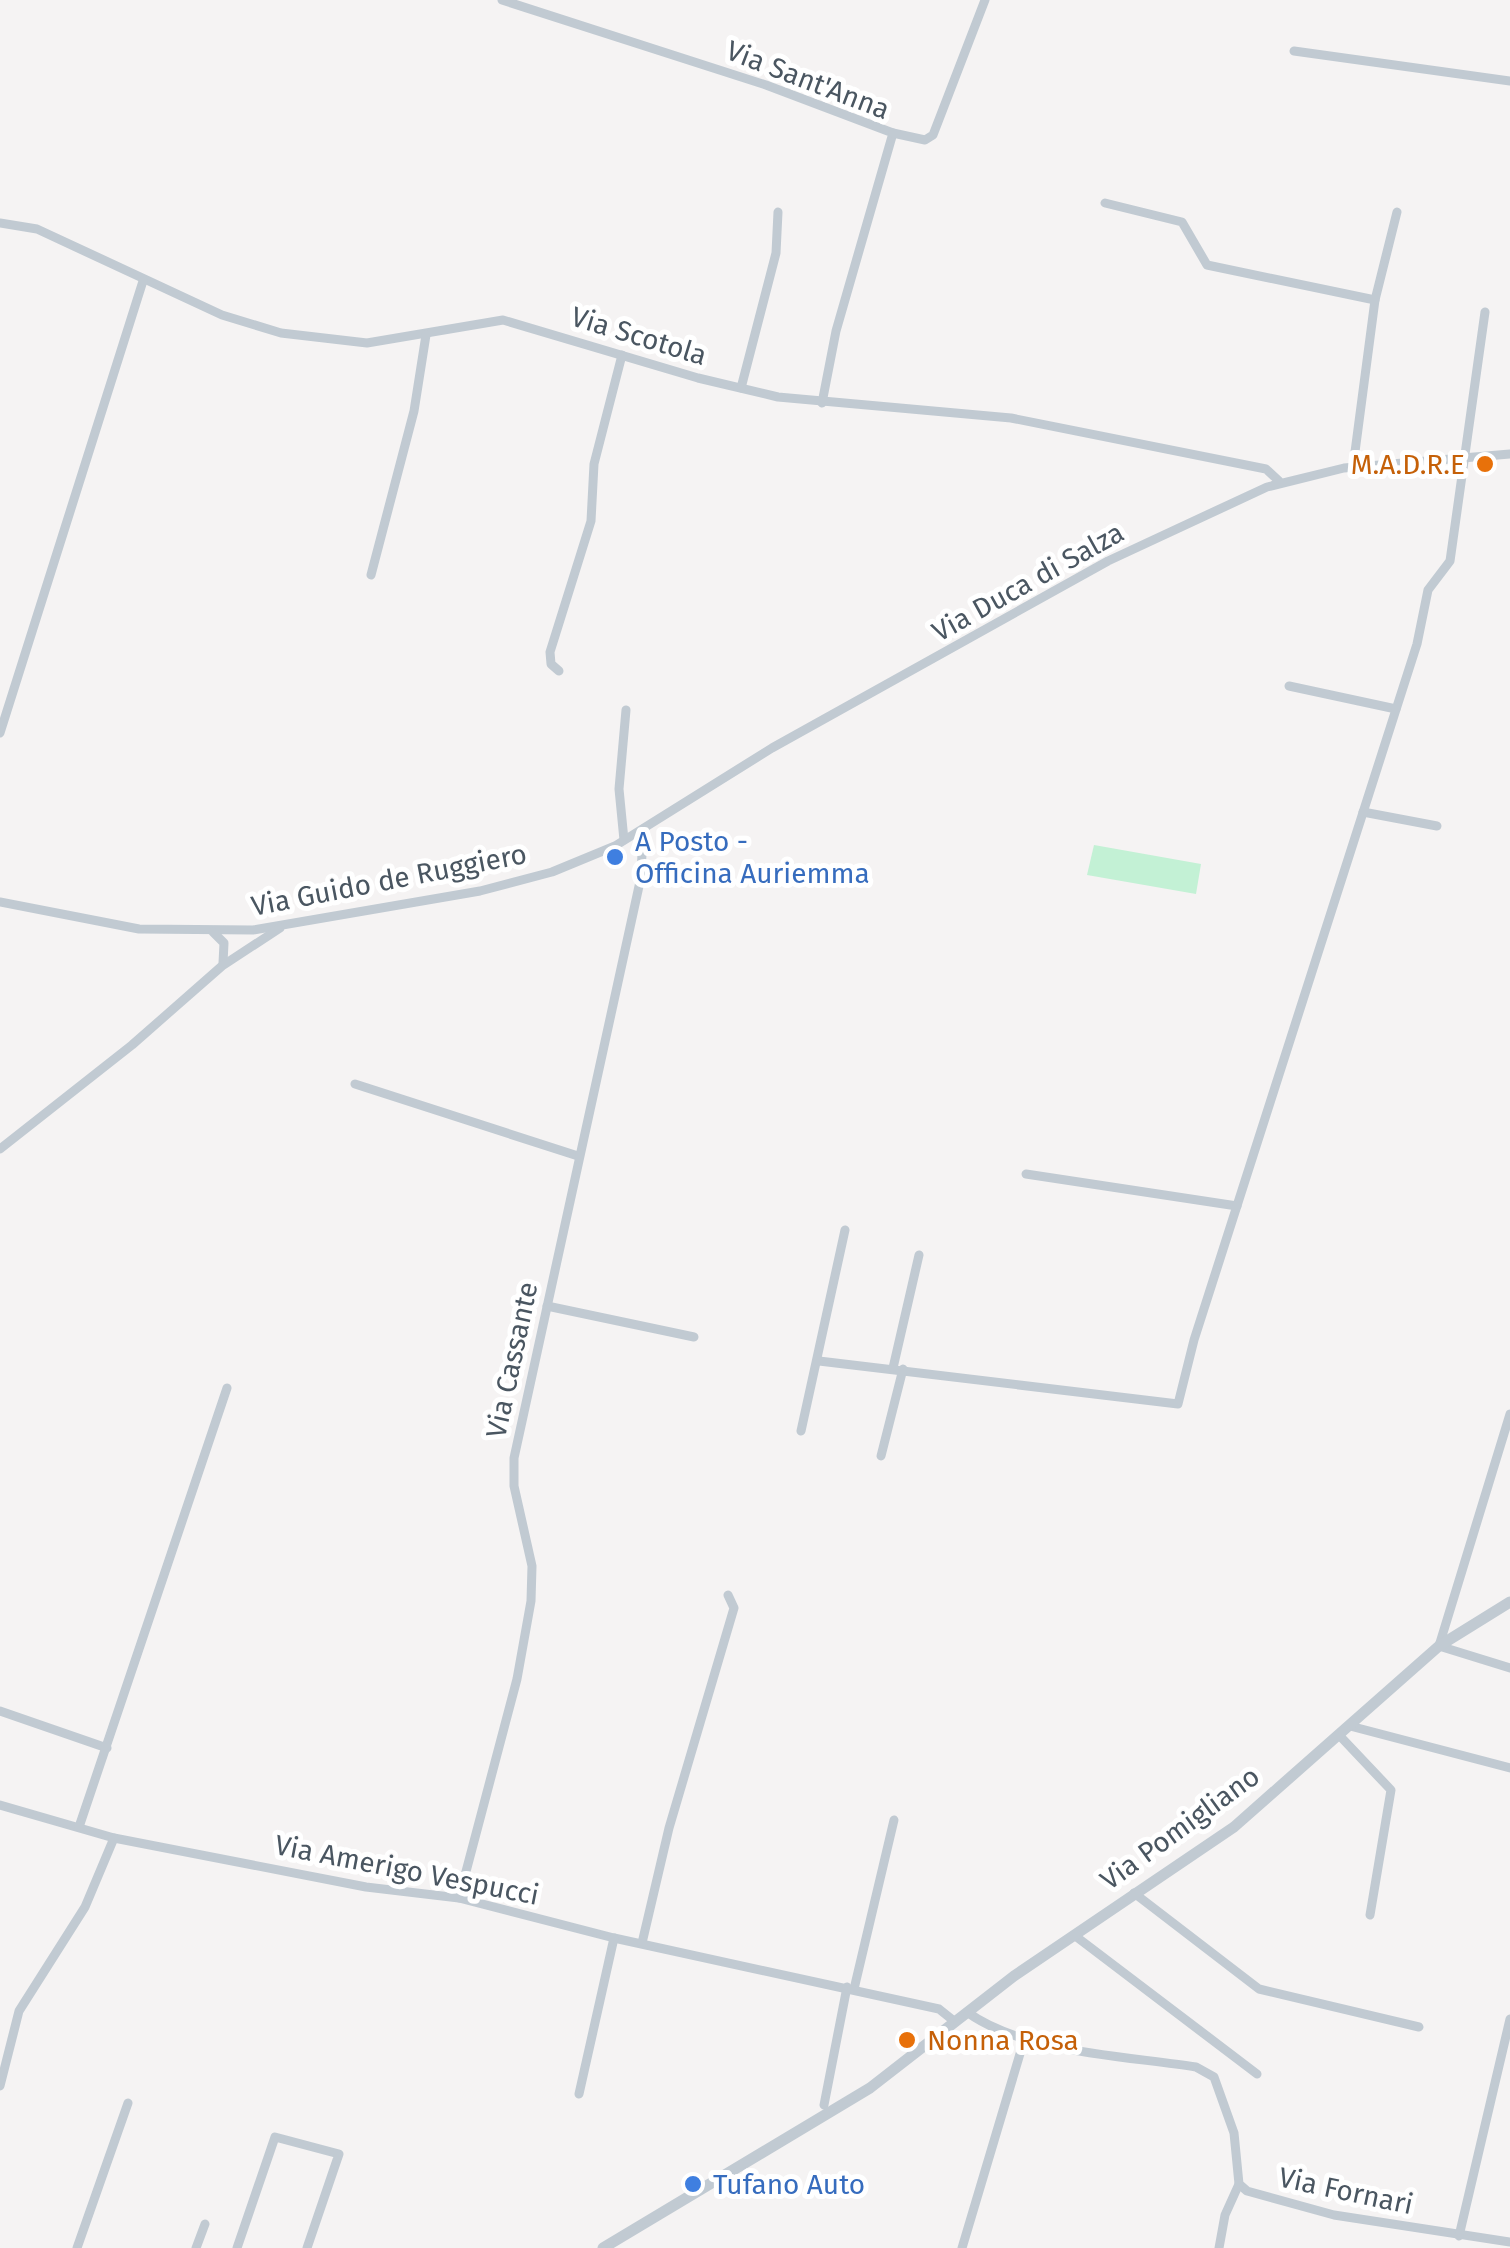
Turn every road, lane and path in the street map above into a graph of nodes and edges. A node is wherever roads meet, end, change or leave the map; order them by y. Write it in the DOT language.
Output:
graph roads {
  1 [pos="502,0"];
  2 [pos="985,0"];
  3 [pos="1294,50"];
  4 [pos="1510,81"];
  5 [pos="893,133"];
  6 [pos="1105,202"];
  7 [pos="778,212"];
  8 [pos="1397,212"];
  9 [pos="0,223"];
  10 [pos="143,281"];
  11 [pos="1375,300"];
  12 [pos="1485,312"];
  13 [pos="426,334"];
  14 [pos="622,355"];
  15 [pos="741,388"];
  16 [pos="822,402"];
  17 [pos="1510,454"];
  18 [pos="1465,456"];
  19 [pos="1352,467"];
  20 [pos="1279,482"];
  21 [pos="371,574"];
  22 [pos="559,671"];
  23 [pos="1289,686"];
  24 [pos="1396,709"];
  25 [pos="626,710"];
  26 [pos="0,732"];
  27 [pos="1363,812"];
  28 [pos="1437,826"];
  29 [pos="643,829"];
  30 [pos="624,840"];
  31 [pos="604,850"];
  32 [pos="0,902"];
  33 [pos="285,925"];
  34 [pos="213,932"];
  35 [pos="222,966"];
  36 [pos="355,1084"];
  37 [pos="0,1149"];
  38 [pos="578,1156"];
  39 [pos="1026,1174"];
  40 [pos="1237,1206"];
  41 [pos="845,1230"];
  42 [pos="918,1255"];
  43 [pos="547,1306"];
  44 [pos="694,1336"];
  45 [pos="818,1361"];
  46 [pos="898,1369"];
  47 [pos="226,1388"];
  48 [pos="1510,1414"];
  49 [pos="801,1431"];
  50 [pos="881,1456"];
  51 [pos="728,1595"];
  52 [pos="1510,1602"];
  53 [pos="1439,1646"];
  54 [pos="1510,1668"];
  55 [pos="0,1711"];
  56 [pos="1350,1726"];
  57 [pos="1339,1735"];
  58 [pos="107,1748"];
  59 [pos="1510,1768"];
  60 [pos="0,1805"];
  61 [pos="894,1820"];
  62 [pos="79,1828"];
  63 [pos="114,1838"];
  64 [pos="1134,1893"];
  65 [pos="459,1898"];
  66 [pos="1370,1915"];
  67 [pos="1074,1935"];
  68 [pos="614,1938"];
  69 [pos="642,1943"];
  70 [pos="850,1988"];
  71 [pos="968,2012"];
  72 [pos="1510,2019"];
  73 [pos="954,2022"];
  74 [pos="1419,2026"];
  75 [pos="1025,2037"];
  76 [pos="1257,2074"];
  77 [pos="0,2086"];
  78 [pos="579,2094"];
  79 [pos="128,2103"];
  80 [pos="824,2104"];
  81 [pos="1239,2184"];
  82 [pos="204,2224"];
  83 [pos="1459,2236"];
  84 [pos="1510,2242"];
  85 [pos="78,2248"];
  86 [pos="196,2248"];
  87 [pos="237,2248"];
  88 [pos="307,2248"];
  89 [pos="603,2248"];
  90 [pos="962,2248"];
  91 [pos="1219,2248"];
  1 -- 5 [label="street, Via Sant'Anna"];
  2 -- 5 [label="street"];
  3 -- 4 [label="street"];
  5 -- 16 [label="street, Via Sant'Anna"];
  6 -- 11 [label="street"];
  7 -- 15 [label="street"];
  8 -- 11 [label="street"];
  9 -- 10 [label="street, Via Scotola"];
  10 -- 13 [label="street, Via Scotola"];
  10 -- 26 [label="street"];
  11 -- 19 [label="street"];
  12 -- 18 [label="street"];
  13 -- 14 [label="street, Via Scotola"];
  13 -- 21 [label="street"];
  14 -- 15 [label="street, Via Scotola"];
  14 -- 22 [label="street"];
  15 -- 16 [label="street, Via Scotola"];
  16 -- 20 [label="street, Via Scotola"];
  17 -- 18 [label="street, Via Duca di Salza"];
  18 -- 19 [label="street, Via Duca di Salza"];
  18 -- 24 [label="street"];
  19 -- 20 [label="street, Via Duca di Salza"];
  20 -- 29 [label="street, Via Duca di Salza"];
  23 -- 24 [label="street"];
  24 -- 27 [label="street"];
  25 -- 30 [label="street"];
  27 -- 28 [label="street"];
  27 -- 40 [label="street"];
  29 -- 30 [label="street, Via Duca di Salza"];
  29 -- 38 [label="street, Via Cassante"];
  30 -- 31 [label="street, Via Duca di Salza"];
  31 -- 33 [label="street, Via Guido de Ruggiero"];
  32 -- 34 [label="street, Via Guido de Ruggiero"];
  33 -- 34 [label="street, Via Guido de Ruggiero"];
  33 -- 35 [label="street"];
  34 -- 35 [label="street"];
  35 -- 37 [label="street"];
  36 -- 38 [label="street"];
  38 -- 43 [label="street, Via Cassante"];
  39 -- 40 [label="street"];
  40 -- 46 [label="street"];
  41 -- 45 [label="street"];
  42 -- 46 [label="street"];
  43 -- 44 [label="street"];
  43 -- 65 [label="street, Via Cassante"];
  45 -- 46 [label="street"];
  45 -- 49 [label="street"];
  46 -- 50 [label="street"];
  47 -- 58 [label="street"];
  48 -- 53 [label="street"];
  51 -- 69 [label="street"];
  52 -- 53 [label="street, Via Pomigliano"];
  53 -- 54 [label="street"];
  53 -- 56 [label="street, Via Pomigliano"];
  55 -- 58 [label="street"];
  56 -- 57 [label="street, Via Pomigliano"];
  56 -- 59 [label="street"];
  57 -- 64 [label="street, Via Pomigliano"];
  57 -- 66 [label="street"];
  58 -- 62 [label="street"];
  60 -- 62 [label="street, Via Amerigo Vespucci"];
  61 -- 70 [label="street"];
  62 -- 63 [label="street, Via Amerigo Vespucci"];
  63 -- 65 [label="street, Via Amerigo Vespucci"];
  63 -- 77 [label="street"];
  64 -- 67 [label="street, Via Pomigliano"];
  64 -- 74 [label="street"];
  65 -- 68 [label="street, Via Amerigo Vespucci"];
  67 -- 71 [label="street, Via Pomigliano"];
  67 -- 76 [label="street"];
  68 -- 69 [label="street, Via Amerigo Vespucci"];
  68 -- 78 [label="street"];
  69 -- 70 [label="street, Via Amerigo Vespucci"];
  70 -- 73 [label="street, Via Amerigo Vespucci"];
  70 -- 80 [label="street"];
  71 -- 73 [label="street, Via Pomigliano"];
  71 -- 75 [label="street, Via Fornari"];
  72 -- 83 [label="street"];
  73 -- 89 [label="street, Via Pomigliano"];
  75 -- 81 [label="street, Via Fornari"];
  75 -- 90 [label="street"];
  79 -- 85 [label="street"];
  81 -- 83 [label="street, Via Fornari"];
  81 -- 91 [label="street"];
  82 -- 86 [label="street"];
  83 -- 84 [label="street, Via Fornari"];
  87 -- 88 [label="street"];
}
